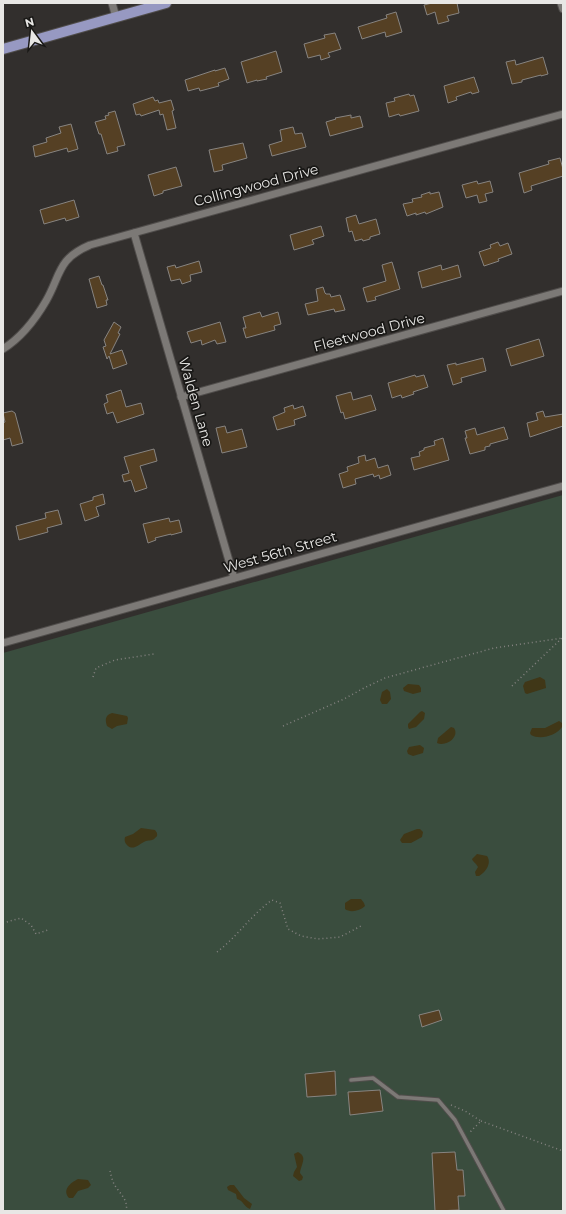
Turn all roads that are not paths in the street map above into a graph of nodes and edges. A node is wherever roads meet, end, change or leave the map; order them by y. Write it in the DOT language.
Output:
graph roads {
  1 [pos="112,3"];
  2 [pos="166,3"];
  3 [pos="561,3"];
  4 [pos="563,9"];
  5 [pos="116,17"];
  6 [pos="3,49"];
  7 [pos="563,114"];
  8 [pos="134,233"];
  9 [pos="563,291"];
  10 [pos="3,349"];
  11 [pos="181,397"];
  12 [pos="563,486"];
  13 [pos="234,578"];
  14 [pos="3,643"];
  15 [pos="351,1080"];
  16 [pos="504,1211"];
  1 -- 5 [label="street"];
  2 -- 5 [label="main road"];
  3 -- 4 [label="street"];
  5 -- 6 [label="main road"];
  7 -- 8 [label="street, Collingwood Drive"];
  8 -- 10 [label="street, Collingwood Drive"];
  8 -- 11 [label="street, Walden Lane"];
  9 -- 11 [label="street, Fleetwood Drive"];
  11 -- 13 [label="street, Walden Lane"];
  12 -- 13 [label="street, West 56th Street"];
  13 -- 14 [label="street, West 56th Street"];
  15 -- 16 [label="lane"];
}
